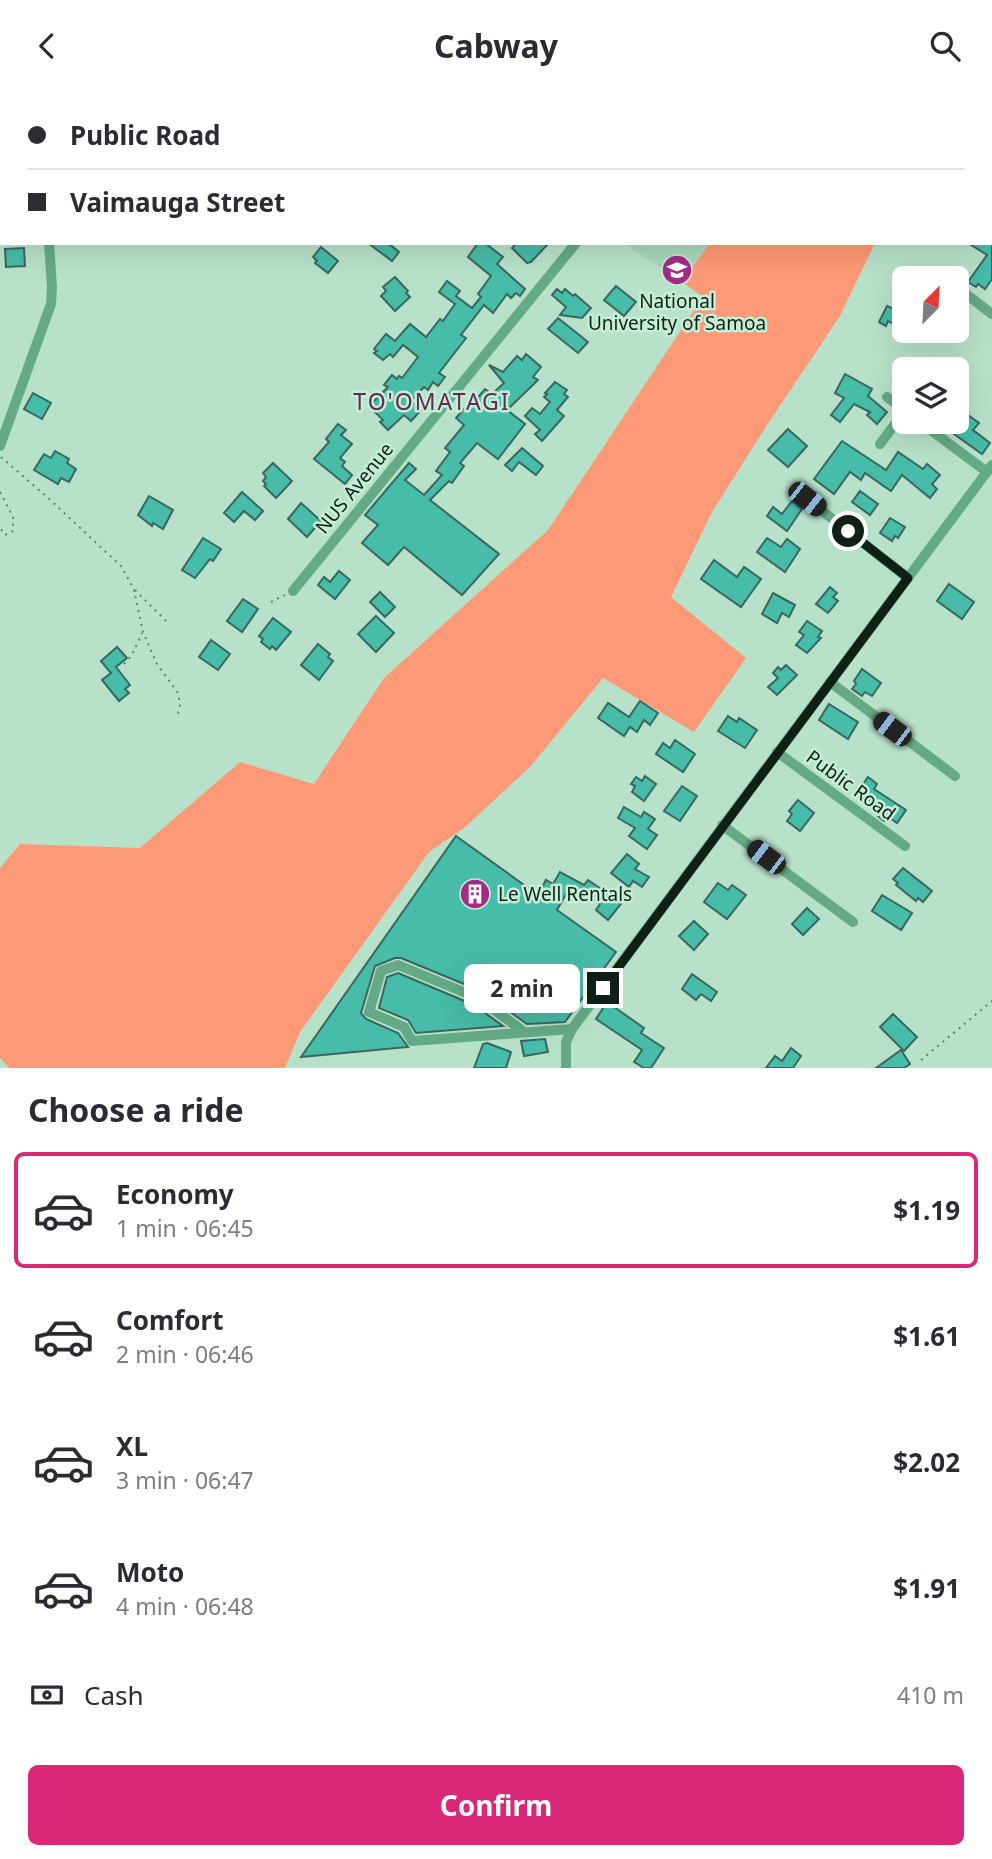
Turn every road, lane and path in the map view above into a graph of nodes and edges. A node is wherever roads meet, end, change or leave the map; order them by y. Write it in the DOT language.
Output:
graph roads {
  1 [pos="49,245"];
  2 [pos="574,245"];
  3 [pos="970,297"];
  4 [pos="992,314"];
  5 [pos="887,397"];
  6 [pos="892,401"];
  7 [pos="892,428"];
  8 [pos="938,434"];
  9 [pos="880,444"];
  10 [pos="0,446"];
  11 [pos="0,456"];
  12 [pos="989,469"];
  13 [pos="0,492"];
  14 [pos="807,499"];
  15 [pos="0,528"];
  16 [pos="908,578"];
  17 [pos="134,590"];
  18 [pos="293,591"];
  19 [pos="271,601"];
  20 [pos="169,624"];
  21 [pos="143,632"];
  22 [pos="124,664"];
  23 [pos="830,683"];
  24 [pos="177,718"];
  25 [pos="777,752"];
  26 [pos="955,776"];
  27 [pos="722,825"];
  28 [pos="905,846"];
  29 [pos="853,922"];
  30 [pos="992,1001"];
  31 [pos="572,1029"];
  32 [pos="523,1031"];
  33 [pos="921,1059"];
  34 [pos="566,1068"];
  1 -- 10 [label="street"];
  2 -- 18 [label="street, NUS Avenue"];
  3 -- 4 [label="street"];
  5 -- 6 [label="street"];
  7 -- 9 [label="street"];
  8 -- 12 [label="street"];
  11 -- 17 [label="path"];
  12 -- 16 [label="street"];
  13 -- 15 [label="path"];
  14 -- 16 [label="street"];
  16 -- 23 [label="street"];
  17 -- 20 [label="path"];
  17 -- 21 [label="path"];
  18 -- 19 [label="path"];
  21 -- 22 [label="path"];
  21 -- 24 [label="path"];
  23 -- 25 [label="street"];
  23 -- 26 [label="street"];
  25 -- 27 [label="street"];
  25 -- 28 [label="street, Public Road"];
  27 -- 29 [label="street"];
  27 -- 31 [label="street"];
  30 -- 33 [label="path"];
  31 -- 32 [label="street"];
  31 -- 34 [label="street"];
  32 -- 32 [label="street"];
}
